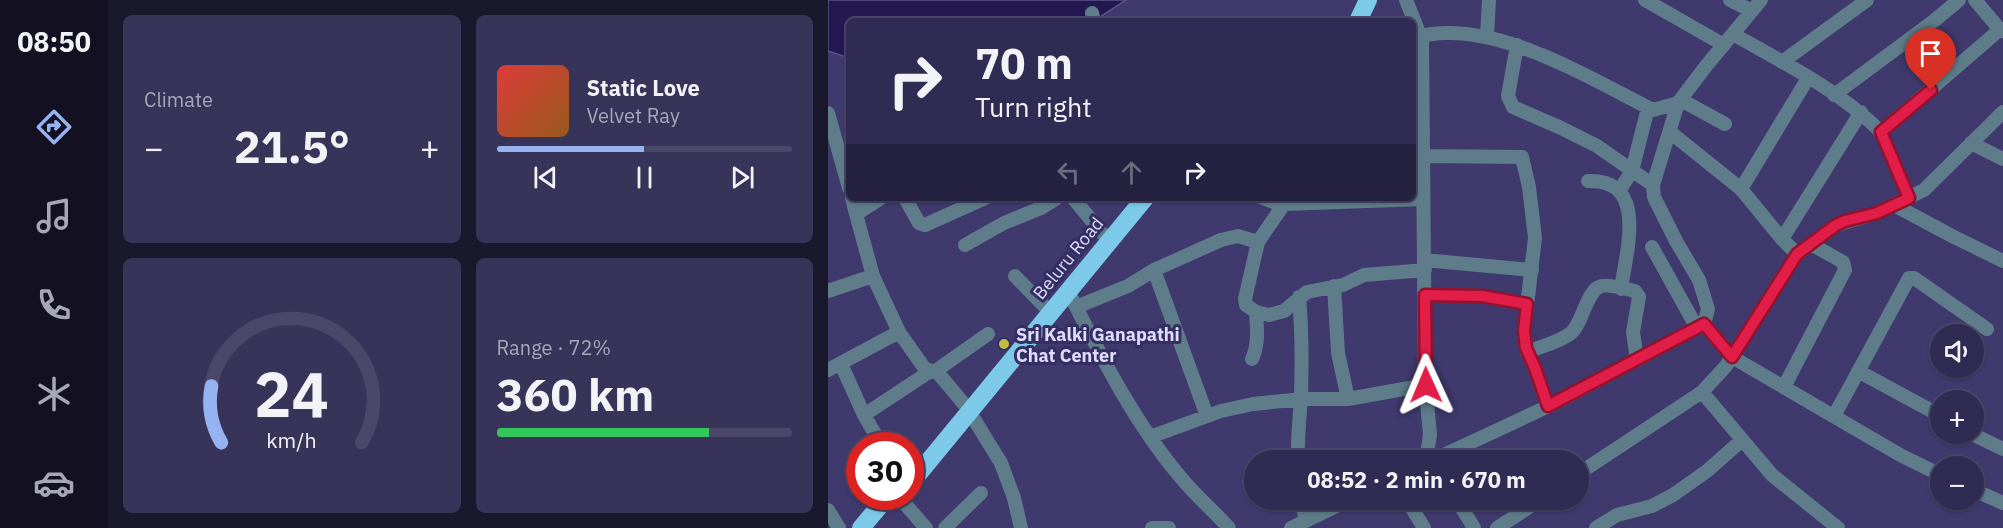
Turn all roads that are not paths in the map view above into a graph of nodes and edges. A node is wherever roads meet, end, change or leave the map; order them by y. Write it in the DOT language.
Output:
graph roads {
  1 [pos="1368,0"];
  2 [pos="1378,0"];
  3 [pos="1406,0"];
  4 [pos="1489,0"];
  5 [pos="1645,0"];
  6 [pos="1730,0"];
  7 [pos="1761,0"];
  8 [pos="1867,0"];
  9 [pos="1959,0"];
  10 [pos="1975,0"];
  11 [pos="1752,11"];
  12 [pos="1359,18"];
  13 [pos="1373,18"];
  14 [pos="1411,18"];
  15 [pos="2002,31"];
  16 [pos="1487,36"];
  17 [pos="1417,37"];
  18 [pos="1729,39"];
  19 [pos="1517,45"];
  20 [pos="1782,62"];
  21 [pos="1808,78"];
  22 [pos="1834,95"];
  23 [pos="1680,102"];
  24 [pos="1648,108"];
  25 [pos="1861,112"];
  26 [pos="2003,112"];
  27 [pos="828,113"];
  28 [pos="1725,124"];
  29 [pos="1670,132"];
  30 [pos="1881,132"];
  31 [pos="1971,143"];
  32 [pos="1423,156"];
  33 [pos="2003,159"];
  34 [pos="1632,171"];
  35 [pos="846,177"];
  36 [pos="1588,181"];
  37 [pos="1653,185"];
  38 [pos="1741,189"];
  39 [pos="1619,191"];
  40 [pos="1909,198"];
  41 [pos="1416,199"];
  42 [pos="1423,199"];
  43 [pos="853,201"];
  44 [pos="876,201"];
  45 [pos="907,201"];
  46 [pos="979,201"];
  47 [pos="1052,201"];
  48 [pos="1075,201"];
  49 [pos="1129,201"];
  50 [pos="1143,201"];
  51 [pos="1271,201"];
  52 [pos="1303,201"];
  53 [pos="1284,204"];
  54 [pos="1894,205"];
  55 [pos="856,214"];
  56 [pos="1102,233"];
  57 [pos="1782,239"];
  58 [pos="1258,243"];
  59 [pos="1811,244"];
  60 [pos="965,245"];
  61 [pos="1652,247"];
  62 [pos="1797,254"];
  63 [pos="2003,261"];
  64 [pos="1425,265"];
  65 [pos="1154,270"];
  66 [pos="1532,270"];
  67 [pos="873,276"];
  68 [pos="1015,276"];
  69 [pos="1335,286"];
  70 [pos="1621,288"];
  71 [pos="828,291"];
  72 [pos="1425,295"];
  73 [pos="1299,297"];
  74 [pos="1072,299"];
  75 [pos="1527,304"];
  76 [pos="1044,306"];
  77 [pos="1256,312"];
  78 [pos="1701,326"];
  79 [pos="1987,328"];
  80 [pos="899,332"];
  81 [pos="988,334"];
  82 [pos="1527,352"];
  83 [pos="1732,357"];
  84 [pos="1252,359"];
  85 [pos="1637,360"];
  86 [pos="835,367"];
  87 [pos="1858,370"];
  88 [pos="932,372"];
  89 [pos="1426,385"];
  90 [pos="1784,387"];
  91 [pos="1702,392"];
  92 [pos="1348,399"];
  93 [pos="1301,400"];
  94 [pos="1548,406"];
  95 [pos="967,408"];
  96 [pos="1930,410"];
  97 [pos="864,416"];
  98 [pos="1207,416"];
  99 [pos="1834,416"];
  100 [pos="874,432"];
  101 [pos="1150,437"];
  102 [pos="1984,439"];
  103 [pos="1742,440"];
  104 [pos="2003,448"];
  105 [pos="1297,450"];
  106 [pos="1428,450"];
  107 [pos="1455,450"];
  108 [pos="924,454"];
  109 [pos="924,462"];
  110 [pos="1589,467"];
  111 [pos="1930,470"];
  112 [pos="981,493"];
  113 [pos="1984,494"];
  114 [pos="2003,502"];
  115 [pos="828,510"];
  116 [pos="881,510"];
  117 [pos="887,510"];
  118 [pos="912,510"];
  119 [pos="1304,510"];
  120 [pos="1328,510"];
  121 [pos="1413,510"];
  122 [pos="1463,510"];
  123 [pos="1525,510"];
  124 [pos="1306,520"];
  125 [pos="1834,527"];
  126 [pos="839,528"];
  127 [pos="861,528"];
  128 [pos="874,528"];
  129 [pos="926,528"];
  130 [pos="945,528"];
  131 [pos="1021,528"];
  132 [pos="1152,528"];
  133 [pos="1161,528"];
  134 [pos="1169,528"];
  135 [pos="1229,528"];
  136 [pos="1291,528"];
  137 [pos="1424,528"];
  138 [pos="1474,528"];
  139 [pos="1497,528"];
  140 [pos="1596,528"];
  1 -- 12 [label="highway"];
  2 -- 13 [label="highway"];
  3 -- 14 [label="street"];
  4 -- 16 [label="street"];
  5 -- 18 [label="street"];
  6 -- 11 [label="street"];
  7 -- 11 [label="street"];
  8 -- 20 [label="street"];
  9 -- 22 [label="street"];
  10 -- 15 [label="street"];
  11 -- 18 [label="street"];
  15 -- 30 [label="street"];
  16 -- 17 [label="street"];
  16 -- 19 [label="street"];
  17 -- 32 [label="street"];
  18 -- 20 [label="street"];
  18 -- 23 [label="street"];
  19 -- 24 [label="street"];
  19 -- 34 [label="street"];
  20 -- 21 [label="street"];
  21 -- 22 [label="street"];
  21 -- 38 [label="street"];
  22 -- 25 [label="street"];
  23 -- 24 [label="street"];
  23 -- 28 [label="street"];
  23 -- 29 [label="street"];
  24 -- 34 [label="street"];
  25 -- 30 [label="street"];
  25 -- 57 [label="street"];
  26 -- 31 [label="street"];
  27 -- 35 [label="street"];
  29 -- 37 [label="street"];
  29 -- 38 [label="street"];
  30 -- 40 [label="street"];
  31 -- 33 [label="street"];
  31 -- 40 [label="street"];
  32 -- 42 [label="street"];
  32 -- 66 [label="street"];
  34 -- 37 [label="street"];
  34 -- 39 [label="street"];
  36 -- 39 [label="street"];
  37 -- 78 [label="street"];
  38 -- 57 [label="street"];
  39 -- 70 [label="street"];
  40 -- 54 [label="street"];
  41 -- 42 [label="street"];
  42 -- 64 [label="street"];
  43 -- 55 [label="street"];
  44 -- 55 [label="street"];
  45 -- 46 [label="street"];
  47 -- 60 [label="street"];
  48 -- 56 [label="street"];
  49 -- 56 [label="highway"];
  50 -- 74 [label="highway, Beluru Road"];
  51 -- 53 [label="street"];
  52 -- 53 [label="street"];
  53 -- 58 [label="street"];
  54 -- 59 [label="street"];
  54 -- 63 [label="street"];
  55 -- 67 [label="street"];
  56 -- 76 [label="highway"];
  57 -- 62 [label="street"];
  58 -- 65 [label="street"];
  58 -- 77 [label="street"];
  59 -- 62 [label="street"];
  59 -- 90 [label="street"];
  61 -- 78 [label="street"];
  62 -- 83 [label="street"];
  64 -- 66 [label="street"];
  64 -- 69 [label="street"];
  64 -- 72 [label="street"];
  65 -- 74 [label="street"];
  65 -- 98 [label="street"];
  66 -- 75 [label="street"];
  67 -- 71 [label="street"];
  67 -- 80 [label="street"];
  68 -- 76 [label="street"];
  69 -- 73 [label="street"];
  69 -- 92 [label="street"];
  70 -- 82 [label="street"];
  70 -- 85 [label="street"];
  72 -- 75 [label="street"];
  72 -- 89 [label="street"];
  73 -- 77 [label="street"];
  73 -- 93 [label="street"];
  74 -- 95 [label="highway, Beluru Road"];
  74 -- 101 [label="street"];
  75 -- 82 [label="street"];
  76 -- 95 [label="highway"];
  77 -- 84 [label="street"];
  78 -- 83 [label="street"];
  78 -- 85 [label="street"];
  79 -- 87 [label="street"];
  80 -- 86 [label="street"];
  80 -- 88 [label="street"];
  81 -- 88 [label="street"];
  82 -- 94 [label="street"];
  83 -- 90 [label="street"];
  83 -- 91 [label="street"];
  85 -- 94 [label="street"];
  86 -- 97 [label="street"];
  87 -- 96 [label="street"];
  87 -- 99 [label="street"];
  88 -- 95 [label="street"];
  88 -- 97 [label="street"];
  89 -- 92 [label="street"];
  89 -- 106 [label="street"];
  90 -- 99 [label="street"];
  91 -- 103 [label="street"];
  91 -- 110 [label="street"];
  92 -- 93 [label="street"];
  93 -- 98 [label="street"];
  93 -- 105 [label="street"];
  94 -- 107 [label="street"];
  95 -- 108 [label="highway"];
  95 -- 109 [label="highway, Beluru Road"];
  95 -- 131 [label="street"];
  97 -- 100 [label="street"];
  98 -- 101 [label="street"];
  99 -- 111 [label="street"];
  101 -- 135 [label="street"];
  102 -- 104 [label="street"];
  103 -- 125 [label="street"];
  103 -- 140 [label="street"];
  112 -- 130 [label="street"];
  113 -- 114 [label="street"];
  115 -- 126 [label="street"];
  116 -- 127 [label="highway"];
  117 -- 128 [label="highway, Beluru Road"];
  118 -- 129 [label="street"];
  119 -- 124 [label="street"];
  120 -- 124 [label="street"];
  121 -- 137 [label="street"];
  122 -- 138 [label="street"];
  123 -- 139 [label="street"];
  124 -- 136 [label="street"];
  132 -- 133 [label="street"];
  133 -- 134 [label="street"];
}
